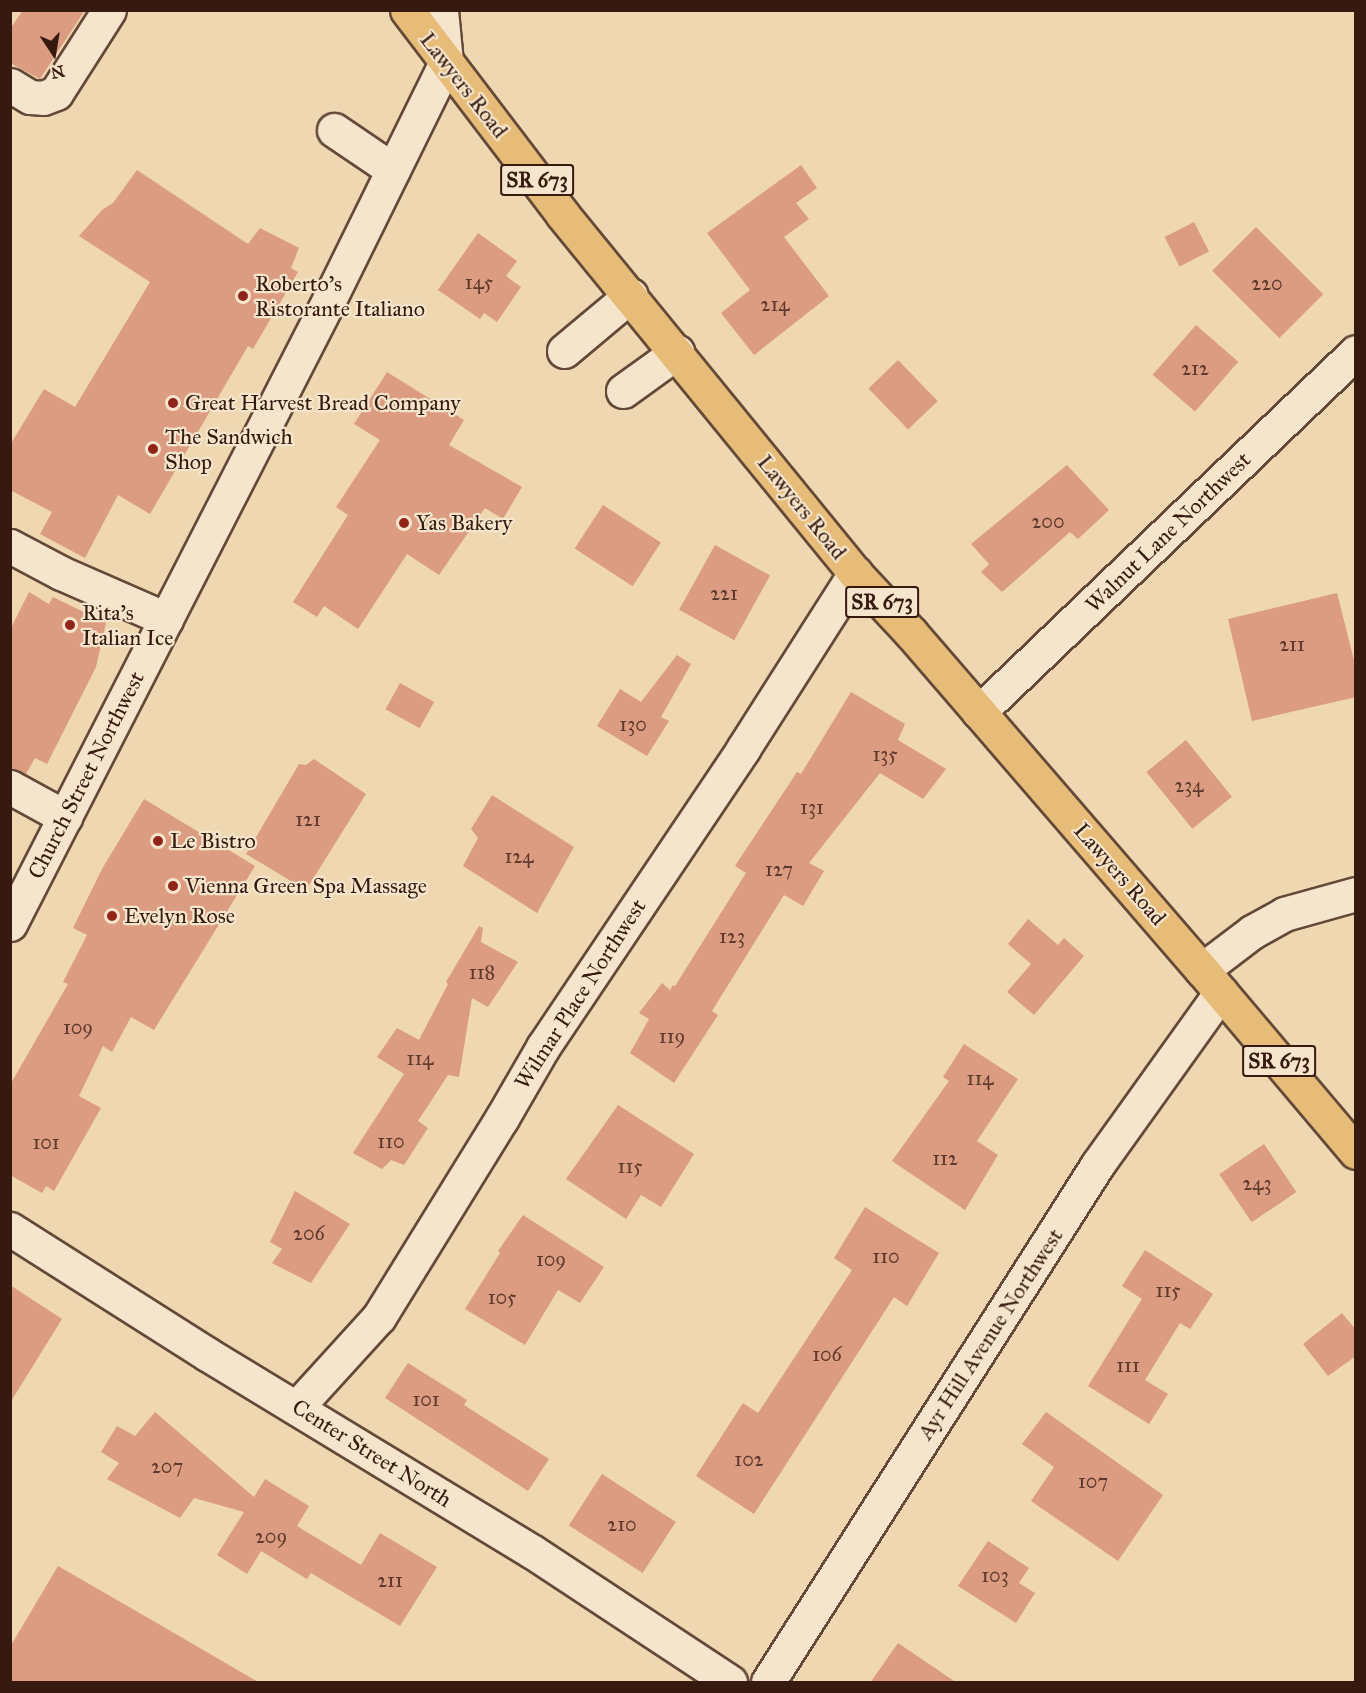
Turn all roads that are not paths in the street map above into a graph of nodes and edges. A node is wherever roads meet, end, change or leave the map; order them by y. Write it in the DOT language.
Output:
graph roads {
  1 [pos="109,10"];
  2 [pos="407,10"];
  3 [pos="441,10"];
  4 [pos="446,62"];
  5 [pos="10,85"];
  6 [pos="334,130"];
  7 [pos="393,170"];
  8 [pos="630,295"];
  9 [pos="564,351"];
  10 [pos="677,352"];
  11 [pos="1356,352"];
  12 [pos="624,391"];
  13 [pos="10,546"];
  14 [pos="855,573"];
  15 [pos="166,619"];
  16 [pos="979,712"];
  17 [pos="10,787"];
  18 [pos="65,817"];
  19 [pos="1356,894"];
  20 [pos="10,924"];
  21 [pos="1212,981"];
  22 [pos="1356,1152"];
  23 [pos="10,1229"];
  24 [pos="297,1407"];
  25 [pos="730,1683"];
  26 [pos="768,1683"];
  1 -- 5 [label="street"];
  2 -- 4 [label="main road, Lawyers Road / SR 673"];
  3 -- 4 [label="street"];
  4 -- 7 [label="street, Church Street Northwest"];
  4 -- 8 [label="main road, Lawyers Road / SR 673"];
  6 -- 7 [label="street"];
  7 -- 15 [label="street, Church Street Northwest"];
  8 -- 9 [label="street"];
  8 -- 10 [label="main road, Lawyers Road / SR 673"];
  10 -- 12 [label="street"];
  10 -- 14 [label="main road, Lawyers Road / SR 673"];
  11 -- 16 [label="street, Walnut Lane Northwest"];
  13 -- 15 [label="street"];
  14 -- 16 [label="main road, Lawyers Road / SR 673"];
  14 -- 24 [label="street, Wilmar Place Northwest"];
  15 -- 18 [label="street, Church Street Northwest"];
  16 -- 21 [label="main road, Lawyers Road / SR 673"];
  17 -- 18 [label="street"];
  18 -- 20 [label="street, Church Street Northwest"];
  19 -- 21 [label="street, Ayr Hill Avenue Northwest"];
  21 -- 22 [label="main road, Lawyers Road / SR 673"];
  21 -- 26 [label="street, Ayr Hill Avenue Northwest"];
  23 -- 24 [label="street, Center Street North"];
  24 -- 25 [label="street, Center Street North"];
}
